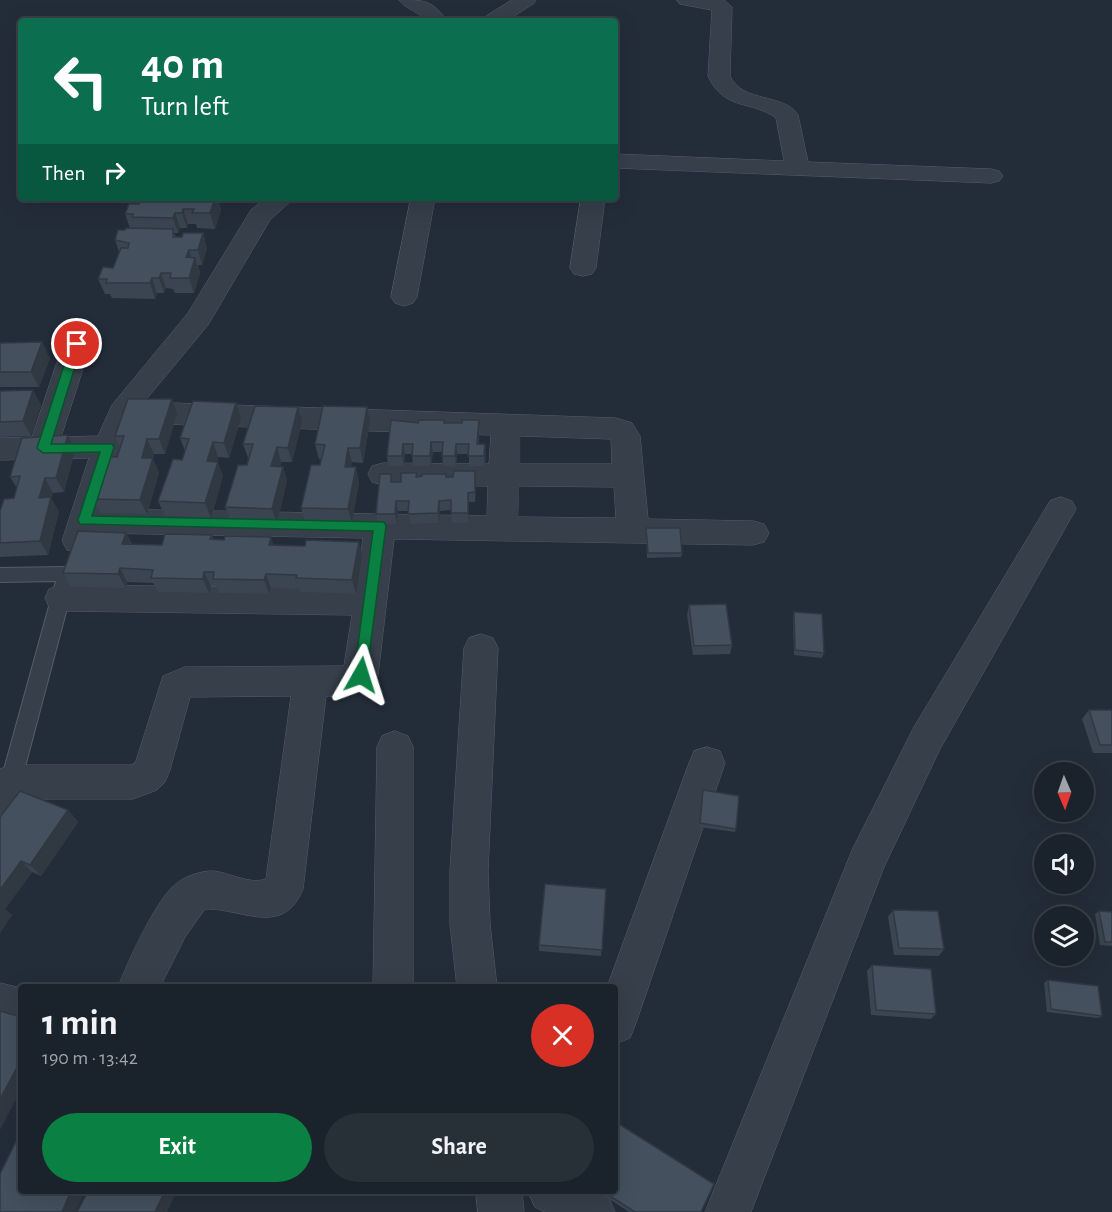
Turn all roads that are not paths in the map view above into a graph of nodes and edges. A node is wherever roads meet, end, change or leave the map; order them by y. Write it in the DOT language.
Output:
graph roads {
  1 [pos="410,0"];
  2 [pos="526,0"];
  3 [pos="687,0"];
  4 [pos="435,18"];
  5 [pos="497,18"];
  6 [pos="618,161"];
  7 [pos="798,169"];
  8 [pos="990,176"];
  9 [pos="278,201"];
  10 [pos="422,201"];
  11 [pos="593,201"];
  12 [pos="583,268"];
  13 [pos="405,297"];
  14 [pos="77,344"];
  15 [pos="60,396"];
  16 [pos="30,397"];
  17 [pos="122,412"];
  18 [pos="506,425"];
  19 [pos="108,447"];
  20 [pos="43,448"];
  21 [pos="0,449"];
  22 [pos="383,474"];
  23 [pos="504,474"];
  24 [pos="628,476"];
  25 [pos="1061,509"];
  26 [pos="84,520"];
  27 [pos="380,526"];
  28 [pos="502,528"];
  29 [pos="633,530"];
  30 [pos="753,533"];
  31 [pos="0,574"];
  32 [pos="64,586"];
  33 [pos="369,602"];
  34 [pos="482,648"];
  35 [pos="311,680"];
  36 [pos="395,747"];
  37 [pos="707,763"];
  38 [pos="5,794"];
  39 [pos="140,984"];
  40 [pos="393,984"];
  41 [pos="477,984"];
  42 [pos="0,1004"];
  43 [pos="18,1008"];
  44 [pos="618,1015"];
  45 [pos="499,1194"];
  46 [pos="557,1194"];
  47 [pos="501,1212"];
  48 [pos="592,1212"];
  49 [pos="728,1212"];
  1 -- 4 [label="street"];
  2 -- 5 [label="street"];
  3 -- 7 [label="street"];
  6 -- 7 [label="street"];
  7 -- 8 [label="street"];
  9 -- 17 [label="street"];
  10 -- 13 [label="street"];
  11 -- 12 [label="street"];
  14 -- 15 [label="street"];
  15 -- 16 [label="street"];
  15 -- 20 [label="street"];
  17 -- 18 [label="street"];
  17 -- 19 [label="street"];
  18 -- 23 [label="street"];
  18 -- 24 [label="street"];
  19 -- 20 [label="street"];
  19 -- 26 [label="street"];
  20 -- 21 [label="street"];
  22 -- 23 [label="street"];
  23 -- 24 [label="street"];
  23 -- 28 [label="street"];
  24 -- 29 [label="street"];
  25 -- 49 [label="street"];
  26 -- 27 [label="street"];
  26 -- 32 [label="street"];
  27 -- 28 [label="street"];
  27 -- 33 [label="street"];
  28 -- 29 [label="street"];
  29 -- 30 [label="street"];
  31 -- 32 [label="lane"];
  32 -- 33 [label="street"];
  32 -- 38 [label="lane"];
  33 -- 35 [label="street"];
  34 -- 41 [label="street"];
  35 -- 38 [label="street"];
  35 -- 39 [label="street"];
  36 -- 40 [label="street"];
  37 -- 44 [label="street"];
  42 -- 43 [label="street"];
  45 -- 47 [label="street"];
  46 -- 48 [label="street"];
}
